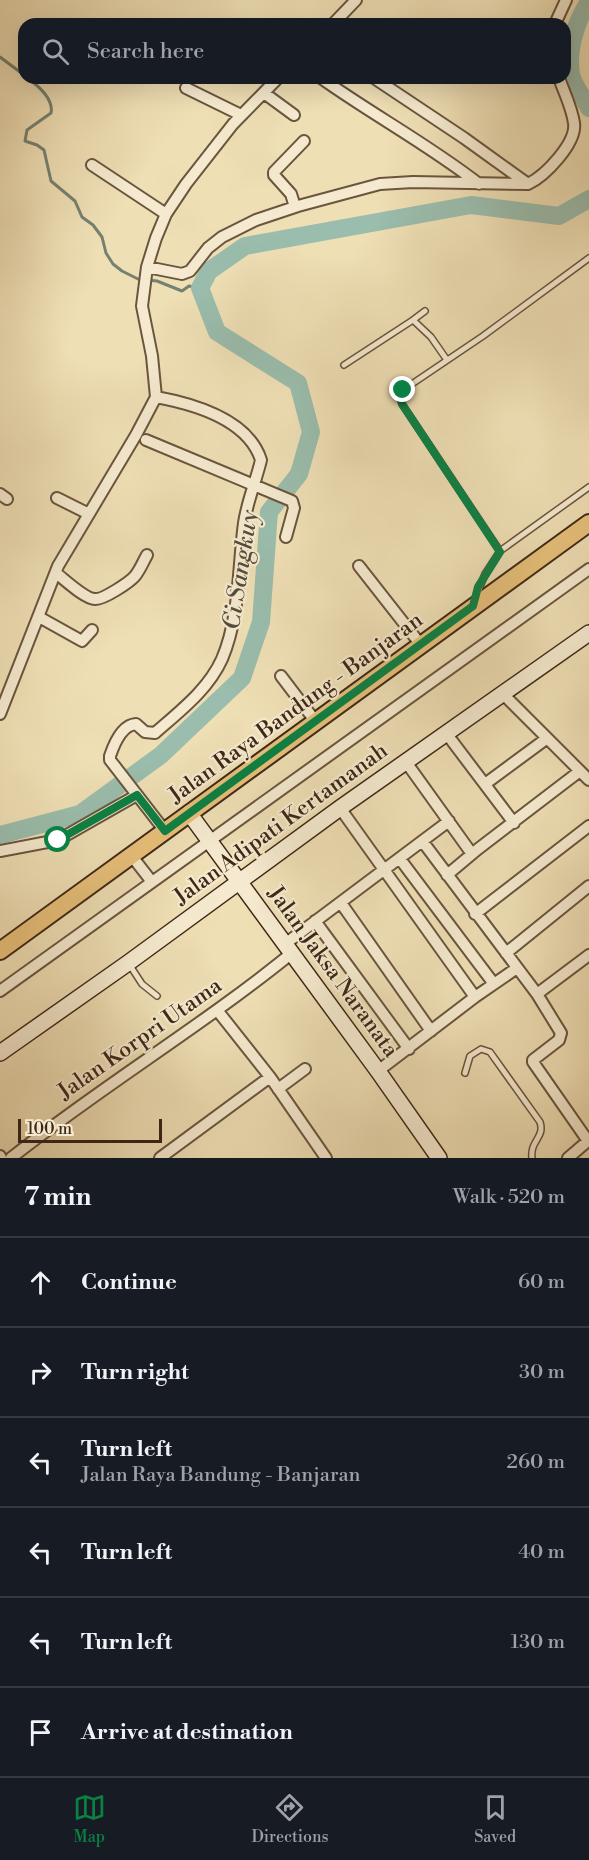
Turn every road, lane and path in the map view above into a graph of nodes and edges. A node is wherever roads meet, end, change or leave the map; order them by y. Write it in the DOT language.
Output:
graph roads {
  1 [pos="356,0"];
  2 [pos="566,0"];
  3 [pos="339,18"];
  4 [pos="558,18"];
  5 [pos="272,84"];
  6 [pos="329,84"];
  7 [pos="383,84"];
  8 [pos="561,84"];
  9 [pos="186,88"];
  10 [pos="264,93"];
  11 [pos="241,115"];
  12 [pos="294,115"];
  13 [pos="304,141"];
  14 [pos="92,165"];
  15 [pos="479,184"];
  16 [pos="528,184"];
  17 [pos="295,207"];
  18 [pos="166,214"];
  19 [pos="589,258"];
  20 [pos="146,274"];
  21 [pos="426,311"];
  22 [pos="413,320"];
  23 [pos="447,360"];
  24 [pos="344,365"];
  25 [pos="156,397"];
  26 [pos="146,440"];
  27 [pos="259,486"];
  28 [pos="589,487"];
  29 [pos="57,498"];
  30 [pos="89,514"];
  31 [pos="589,523"];
  32 [pos="286,537"];
  33 [pos="500,552"];
  34 [pos="147,555"];
  35 [pos="359,566"];
  36 [pos="589,569"];
  37 [pos="56,573"];
  38 [pos="473,606"];
  39 [pos="39,617"];
  40 [pos="92,630"];
  41 [pos="589,633"];
  42 [pos="422,645"];
  43 [pos="281,676"];
  44 [pos="503,694"];
  45 [pos="0,714"];
  46 [pos="316,722"];
  47 [pos="446,733"];
  48 [pos="546,739"];
  49 [pos="406,762"];
  50 [pos="580,771"];
  51 [pos="589,780"];
  52 [pos="485,784"];
  53 [pos="136,794"];
  54 [pos="340,808"];
  55 [pos="189,813"];
  56 [pos="449,821"];
  57 [pos="514,823"];
  58 [pos="589,826"];
  59 [pos="165,831"];
  60 [pos="209,841"];
  61 [pos="423,842"];
  62 [pos="0,851"];
  63 [pos="472,854"];
  64 [pos="131,855"];
  65 [pos="400,859"];
  66 [pos="385,870"];
  67 [pos="447,875"];
  68 [pos="239,881"];
  69 [pos="152,882"];
  70 [pos="589,886"];
  71 [pos="341,903"];
  72 [pos="475,914"];
  73 [pos="315,921"];
  74 [pos="288,948"];
  75 [pos="0,951"];
  76 [pos="506,953"];
  77 [pos="589,955"];
  78 [pos="128,963"];
  79 [pos="517,968"];
  80 [pos="494,984"];
  81 [pos="0,991"];
  82 [pos="537,994"];
  83 [pos="157,996"];
  84 [pos="475,997"];
  85 [pos="217,1010"];
  86 [pos="431,1031"];
  87 [pos="409,1049"];
  88 [pos="0,1053"];
  89 [pos="305,1069"];
  90 [pos="378,1071"];
  91 [pos="465,1073"];
  92 [pos="270,1077"];
  93 [pos="278,1089"];
  94 [pos="589,1140"];
  95 [pos="11,1158"];
  96 [pos="160,1158"];
  97 [pos="326,1158"];
  98 [pos="439,1158"];
  99 [pos="532,1158"];
  100 [pos="568,1158"];
  1 -- 3 [label="street"];
  2 -- 4 [label="street"];
  5 -- 10 [label="street"];
  6 -- 15 [label="street"];
  7 -- 16 [label="street"];
  8 -- 16 [label="street"];
  9 -- 11 [label="street"];
  10 -- 11 [label="street"];
  10 -- 12 [label="street"];
  11 -- 18 [label="street"];
  13 -- 17 [label="street"];
  14 -- 18 [label="street"];
  15 -- 16 [label="street"];
  15 -- 17 [label="street"];
  17 -- 20 [label="street"];
  18 -- 20 [label="street"];
  19 -- 23 [label="lane"];
  20 -- 25 [label="street"];
  21 -- 22 [label="lane"];
  22 -- 23 [label="lane"];
  22 -- 24 [label="lane"];
  23 -- 33 [label="lane"];
  25 -- 27 [label="street"];
  25 -- 30 [label="street"];
  26 -- 27 [label="street"];
  27 -- 32 [label="street"];
  27 -- 53 [label="street"];
  28 -- 33 [label="lane"];
  29 -- 30 [label="street"];
  30 -- 37 [label="street"];
  31 -- 38 [label="main road, Jalan Raya Bandung - Banjaran"];
  33 -- 38 [label="lane"];
  34 -- 37 [label="street"];
  35 -- 42 [label="street"];
  36 -- 60 [label="street"];
  37 -- 39 [label="street"];
  38 -- 42 [label="main road, Jalan Raya Bandung - Banjaran"];
  39 -- 40 [label="street"];
  39 -- 45 [label="street"];
  41 -- 44 [label="main road, Jalan Adipati Kertamanah"];
  42 -- 46 [label="main road, Jalan Raya Bandung - Banjaran"];
  43 -- 46 [label="street"];
  44 -- 47 [label="main road, Jalan Adipati Kertamanah"];
  44 -- 48 [label="street"];
  46 -- 55 [label="main road, Jalan Raya Bandung - Banjaran"];
  47 -- 49 [label="main road, Jalan Adipati Kertamanah"];
  47 -- 52 [label="street"];
  48 -- 50 [label="street"];
  48 -- 52 [label="street"];
  49 -- 54 [label="main road, Jalan Adipati Kertamanah"];
  49 -- 56 [label="street"];
  50 -- 51 [label="street"];
  50 -- 57 [label="street"];
  52 -- 57 [label="street"];
  53 -- 59 [label="street"];
  53 -- 62 [label="street"];
  54 -- 66 [label="street"];
  54 -- 68 [label="main road, Jalan Adipati Kertamanah"];
  55 -- 59 [label="main road, Jalan Raya Bandung - Banjaran"];
  55 -- 60 [label="main road, Jalan Jaksa Naranata"];
  56 -- 61 [label="street, Jalan Korpri Utama"];
  56 -- 63 [label="street"];
  57 -- 63 [label="street"];
  58 -- 72 [label="street"];
  59 -- 64 [label="main road, Jalan Raya Bandung - Banjaran"];
  60 -- 68 [label="main road, Jalan Jaksa Naranata"];
  60 -- 69 [label="street"];
  61 -- 65 [label="street, Jalan Korpri Utama"];
  61 -- 67 [label="street"];
  63 -- 67 [label="street"];
  64 -- 69 [label="street"];
  64 -- 75 [label="main road, Jalan Raya Bandung - Banjaran"];
  65 -- 66 [label="street, Jalan Korpri Utama"];
  65 -- 80 [label="street"];
  66 -- 71 [label="street, Jalan Korpri Utama"];
  66 -- 84 [label="street"];
  67 -- 72 [label="street"];
  68 -- 74 [label="main road, Jalan Jaksa Naranata"];
  68 -- 78 [label="main road, Jalan Adipati Kertamanah"];
  69 -- 81 [label="street"];
  70 -- 76 [label="street"];
  71 -- 73 [label="street, Jalan Korpri Utama"];
  71 -- 86 [label="street"];
  72 -- 76 [label="street"];
  73 -- 74 [label="street, Jalan Korpri Utama"];
  73 -- 87 [label="street"];
  74 -- 85 [label="street, Jalan Korpri Utama"];
  74 -- 90 [label="main road, Jalan Jaksa Naranata"];
  76 -- 79 [label="street"];
  77 -- 82 [label="street"];
  78 -- 83 [label="lane"];
  78 -- 88 [label="main road, Jalan Adipati Kertamanah"];
  79 -- 80 [label="street"];
  79 -- 82 [label="street"];
  80 -- 84 [label="street"];
  82 -- 94 [label="street"];
  84 -- 86 [label="street"];
  85 -- 92 [label="street"];
  85 -- 95 [label="street, Jalan Korpri Utama"];
  86 -- 87 [label="street"];
  87 -- 90 [label="street"];
  89 -- 93 [label="street"];
  90 -- 98 [label="main road, Jalan Jaksa Naranata"];
  91 -- 99 [label="lane"];
  92 -- 93 [label="street"];
  92 -- 96 [label="street"];
  93 -- 97 [label="street"];
  94 -- 100 [label="street"];
}
